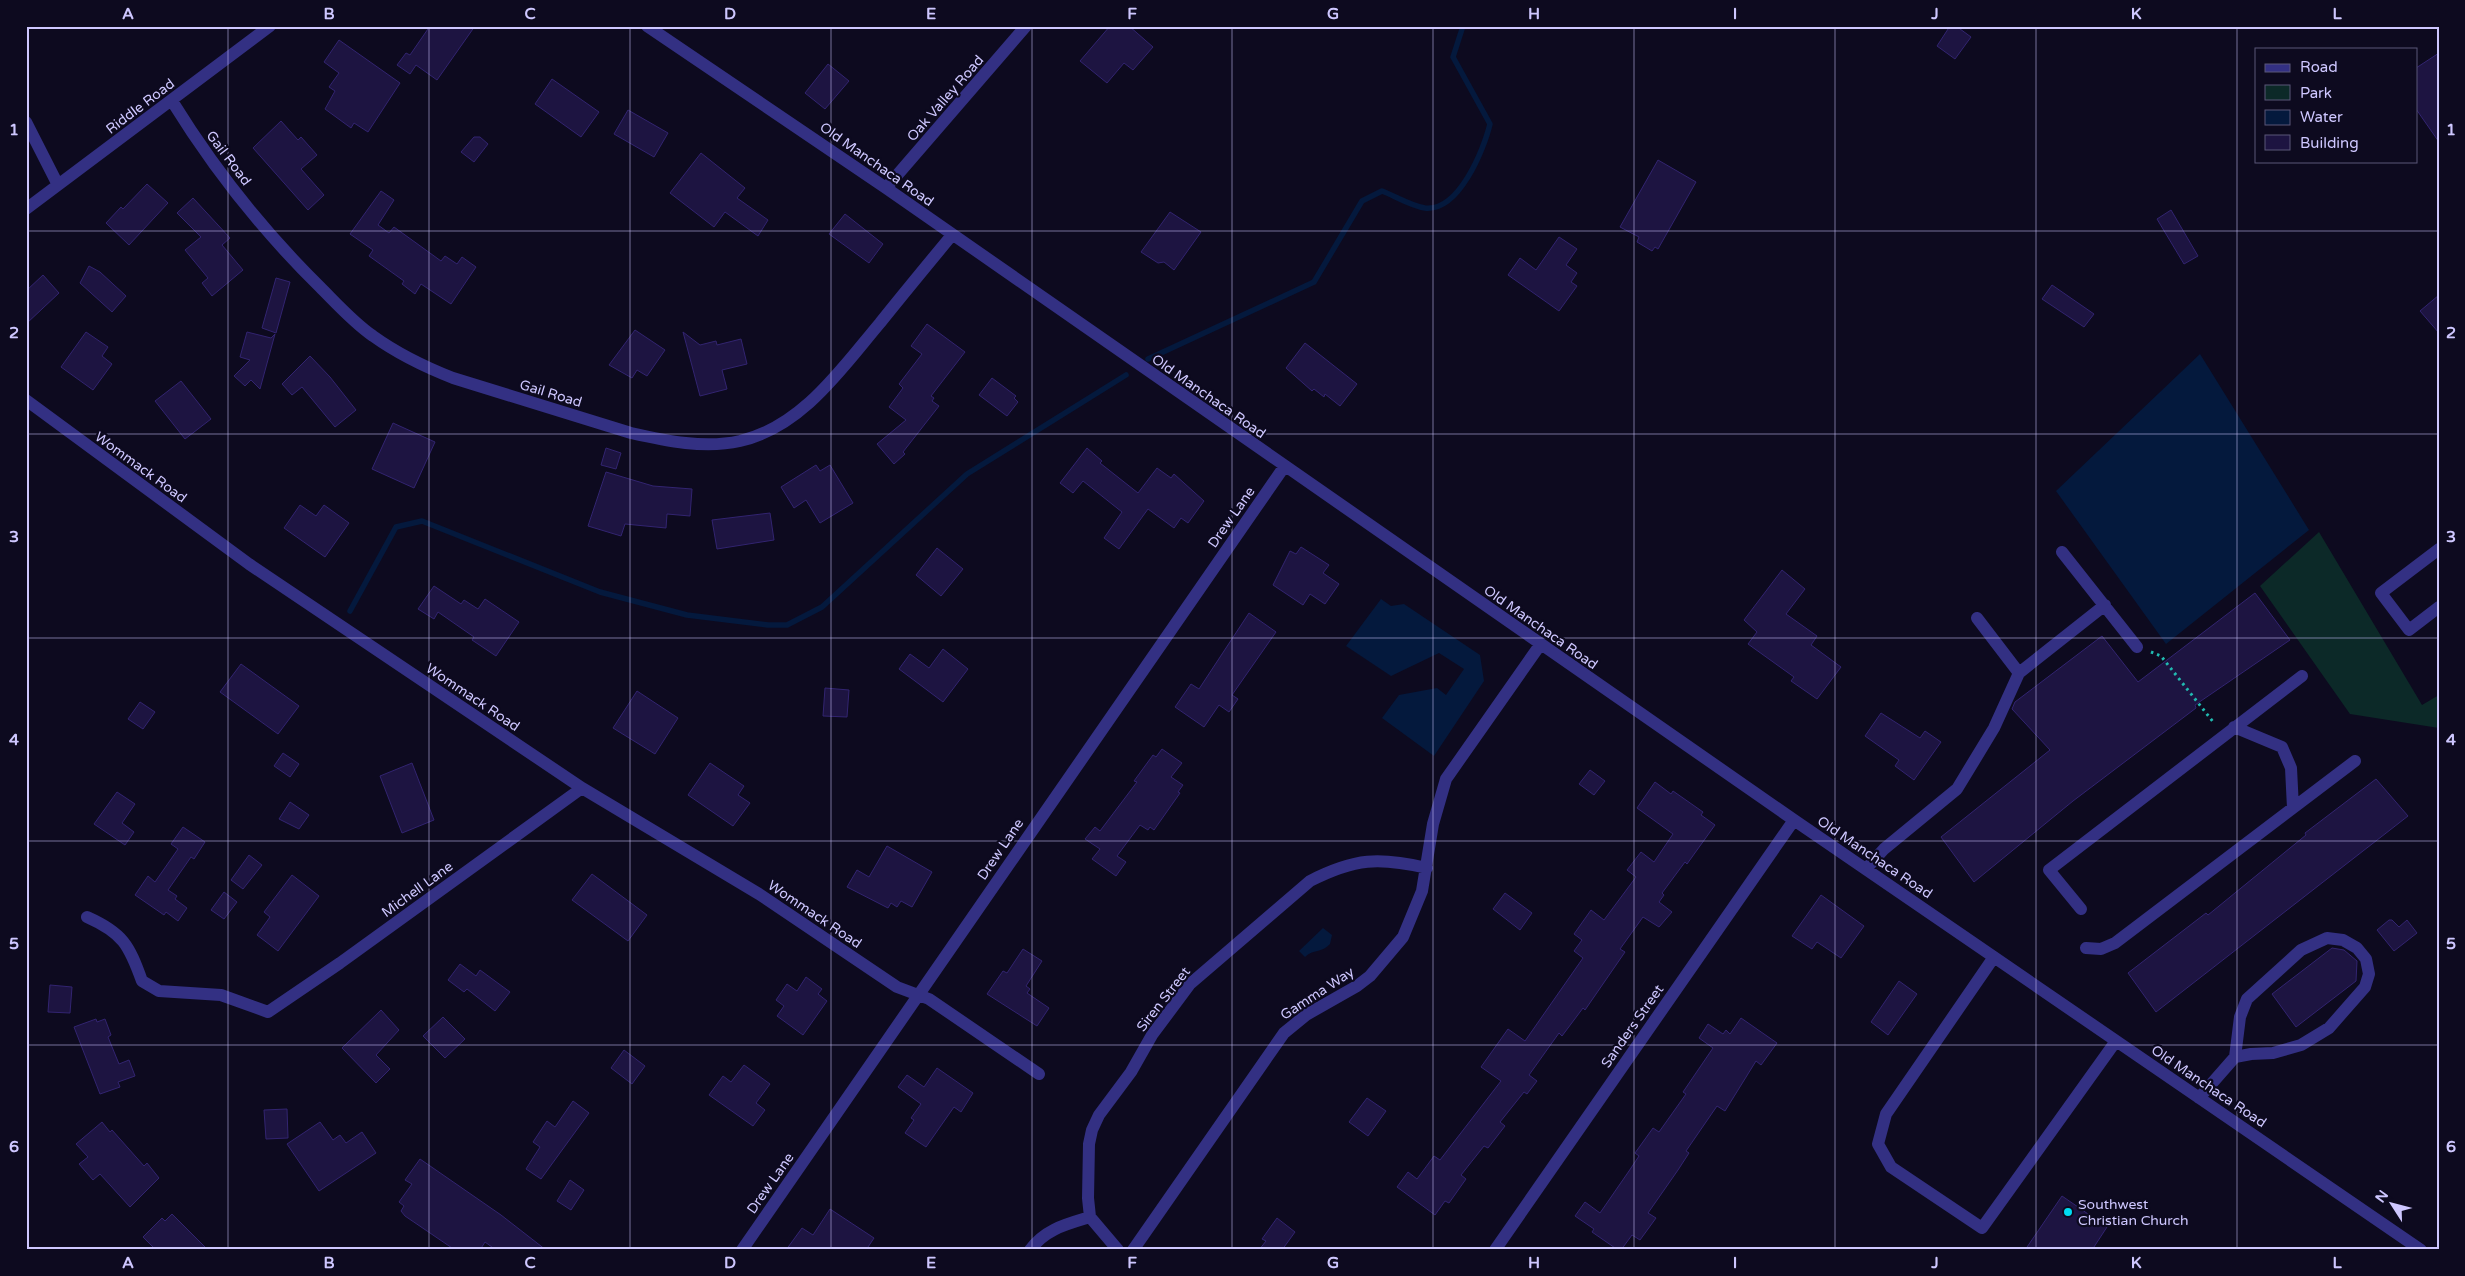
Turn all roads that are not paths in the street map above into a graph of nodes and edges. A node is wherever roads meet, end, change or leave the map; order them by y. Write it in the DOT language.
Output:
graph roads {
  1 [pos="270,26"];
  2 [pos="647,26"];
  3 [pos="1026,26"];
  4 [pos="172,101"];
  5 [pos="26,122"];
  6 [pos="58,185"];
  7 [pos="886,188"];
  8 [pos="26,209"];
  9 [pos="952,235"];
  10 [pos="26,400"];
  11 [pos="1284,467"];
  12 [pos="2439,549"];
  13 [pos="2062,552"];
  14 [pos="2105,606"];
  15 [pos="2439,607"];
  16 [pos="1977,618"];
  17 [pos="1540,645"];
  18 [pos="2137,647"];
  19 [pos="2019,673"];
  20 [pos="2302,676"];
  21 [pos="2234,727"];
  22 [pos="2354,761"];
  23 [pos="582,788"];
  24 [pos="2293,808"];
  25 [pos="1794,820"];
  26 [pos="1427,868"];
  27 [pos="1866,869"];
  28 [pos="2081,909"];
  29 [pos="87,917"];
  30 [pos="2086,948"];
  31 [pos="1994,957"];
  32 [pos="919,994"];
  33 [pos="2116,1041"];
  34 [pos="2235,1057"];
  35 [pos="1039,1074"];
  36 [pos="2199,1098"];
  37 [pos="1090,1217"];
  38 [pos="742,1250"];
  39 [pos="1030,1250"];
  40 [pos="1118,1250"];
  41 [pos="1133,1250"];
  42 [pos="1495,1250"];
  43 [pos="2421,1250"];
  1 -- 4 [label="street, Riddle Road"];
  2 -- 7 [label="street, Old Manchaca Road"];
  3 -- 7 [label="street, Oak Valley Road"];
  4 -- 6 [label="street, Riddle Road"];
  4 -- 9 [label="street, Gail Road"];
  5 -- 6 [label="street"];
  6 -- 8 [label="street, Riddle Road"];
  7 -- 9 [label="street, Old Manchaca Road"];
  9 -- 11 [label="street, Old Manchaca Road"];
  10 -- 23 [label="street, Wommack Road"];
  11 -- 17 [label="street, Old Manchaca Road"];
  11 -- 32 [label="street, Drew Lane"];
  12 -- 15 [label="street"];
  13 -- 14 [label="street"];
  14 -- 18 [label="street"];
  14 -- 19 [label="street"];
  16 -- 19 [label="street"];
  17 -- 25 [label="street, Old Manchaca Road"];
  17 -- 26 [label="street, Gamma Way"];
  19 -- 27 [label="street"];
  20 -- 21 [label="street"];
  21 -- 24 [label="street"];
  21 -- 28 [label="street"];
  22 -- 24 [label="street"];
  23 -- 29 [label="street, Michell Lane"];
  23 -- 32 [label="street, Wommack Road"];
  24 -- 30 [label="street"];
  25 -- 27 [label="street, Old Manchaca Road"];
  25 -- 42 [label="street, Sanders Street"];
  26 -- 37 [label="street, Siren Street"];
  26 -- 41 [label="street, Gamma Way"];
  27 -- 31 [label="street, Old Manchaca Road"];
  31 -- 33 [label="street, Old Manchaca Road"];
  31 -- 33 [label="street"];
  32 -- 35 [label="street, Wommack Road"];
  32 -- 38 [label="street, Drew Lane"];
  33 -- 36 [label="street, Old Manchaca Road"];
  34 -- 34 [label="street"];
  34 -- 36 [label="street"];
  36 -- 43 [label="street, Old Manchaca Road"];
  37 -- 39 [label="street"];
  37 -- 40 [label="street"];
}
